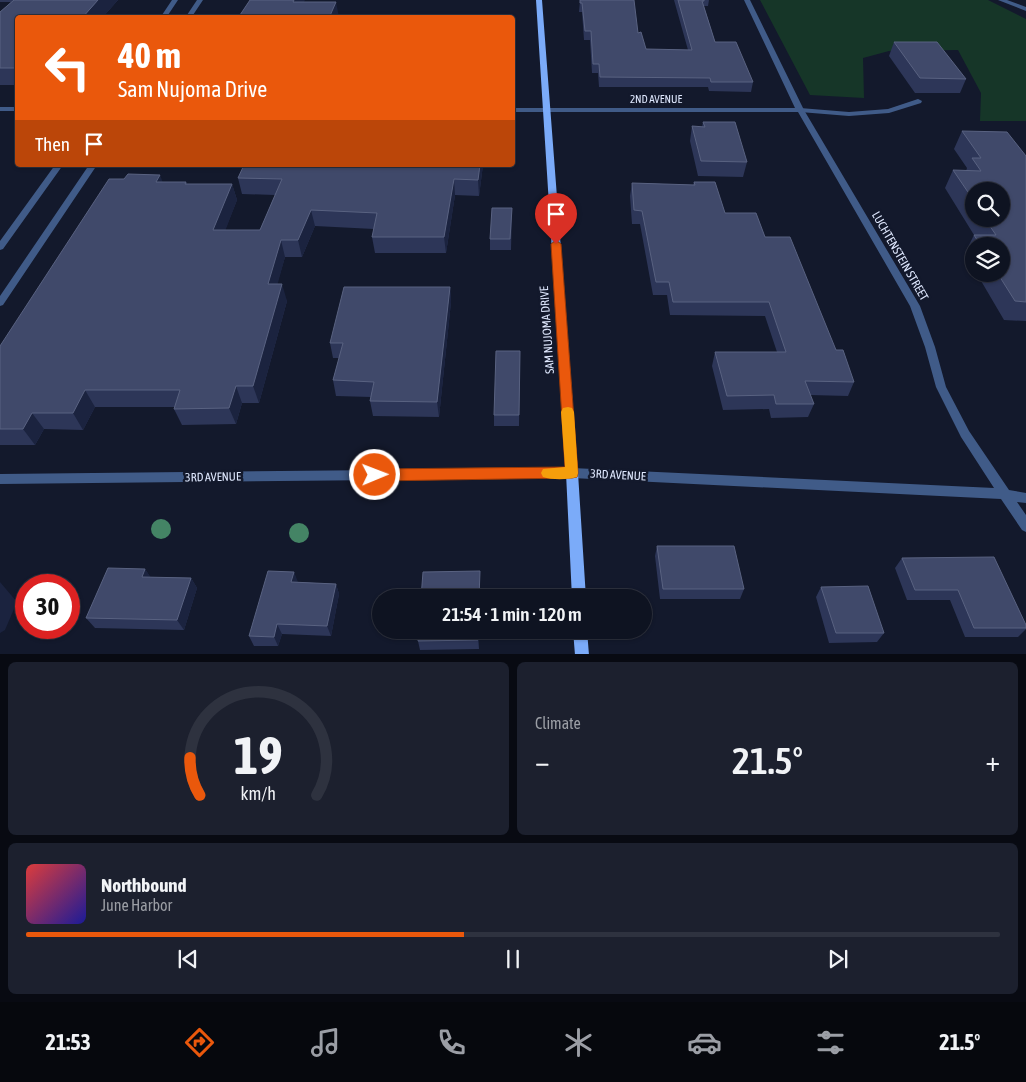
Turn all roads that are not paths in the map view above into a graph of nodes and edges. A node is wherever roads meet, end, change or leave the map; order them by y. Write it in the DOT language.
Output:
graph roads {
  1 [pos="175,0"];
  2 [pos="200,0"];
  3 [pos="539,0"];
  4 [pos="746,0"];
  5 [pos="1001,0"];
  6 [pos="1026,8"];
  7 [pos="165,15"];
  8 [pos="190,15"];
  9 [pos="918,101"];
  10 [pos="0,109"];
  11 [pos="15,110"];
  12 [pos="515,110"];
  13 [pos="547,110"];
  14 [pos="800,110"];
  15 [pos="58,167"];
  16 [pos="91,167"];
  17 [pos="0,247"];
  18 [pos="0,303"];
  19 [pos="572,473"];
  20 [pos="0,479"];
  21 [pos="1003,494"];
  22 [pos="1026,498"];
  23 [pos="1026,526"];
  24 [pos="578,589"];
  25 [pos="581,639"];
  26 [pos="582,654"];
  1 -- 7 [label="street"];
  2 -- 8 [label="street"];
  3 -- 13 [label="main road, SAM NUJOMA DRIVE"];
  4 -- 14 [label="street, LUCHTENSTEIN STREET"];
  5 -- 6 [label="street"];
  9 -- 14 [label="street, 2ND AVENUE"];
  10 -- 11 [label="street"];
  12 -- 13 [label="street, 2ND AVENUE"];
  13 -- 14 [label="street, 2ND AVENUE"];
  13 -- 19 [label="main road, SAM NUJOMA DRIVE"];
  14 -- 21 [label="street, LUCHTENSTEIN STREET"];
  15 -- 17 [label="street"];
  16 -- 18 [label="street"];
  19 -- 20 [label="street, 3RD AVENUE"];
  19 -- 21 [label="street, 3RD AVENUE"];
  19 -- 24 [label="main road, SAM NUJOMA DRIVE"];
  21 -- 22 [label="street, 3RD AVENUE"];
  21 -- 23 [label="street, LUCHTENSTEIN STREET"];
  25 -- 26 [label="main road"];
}
